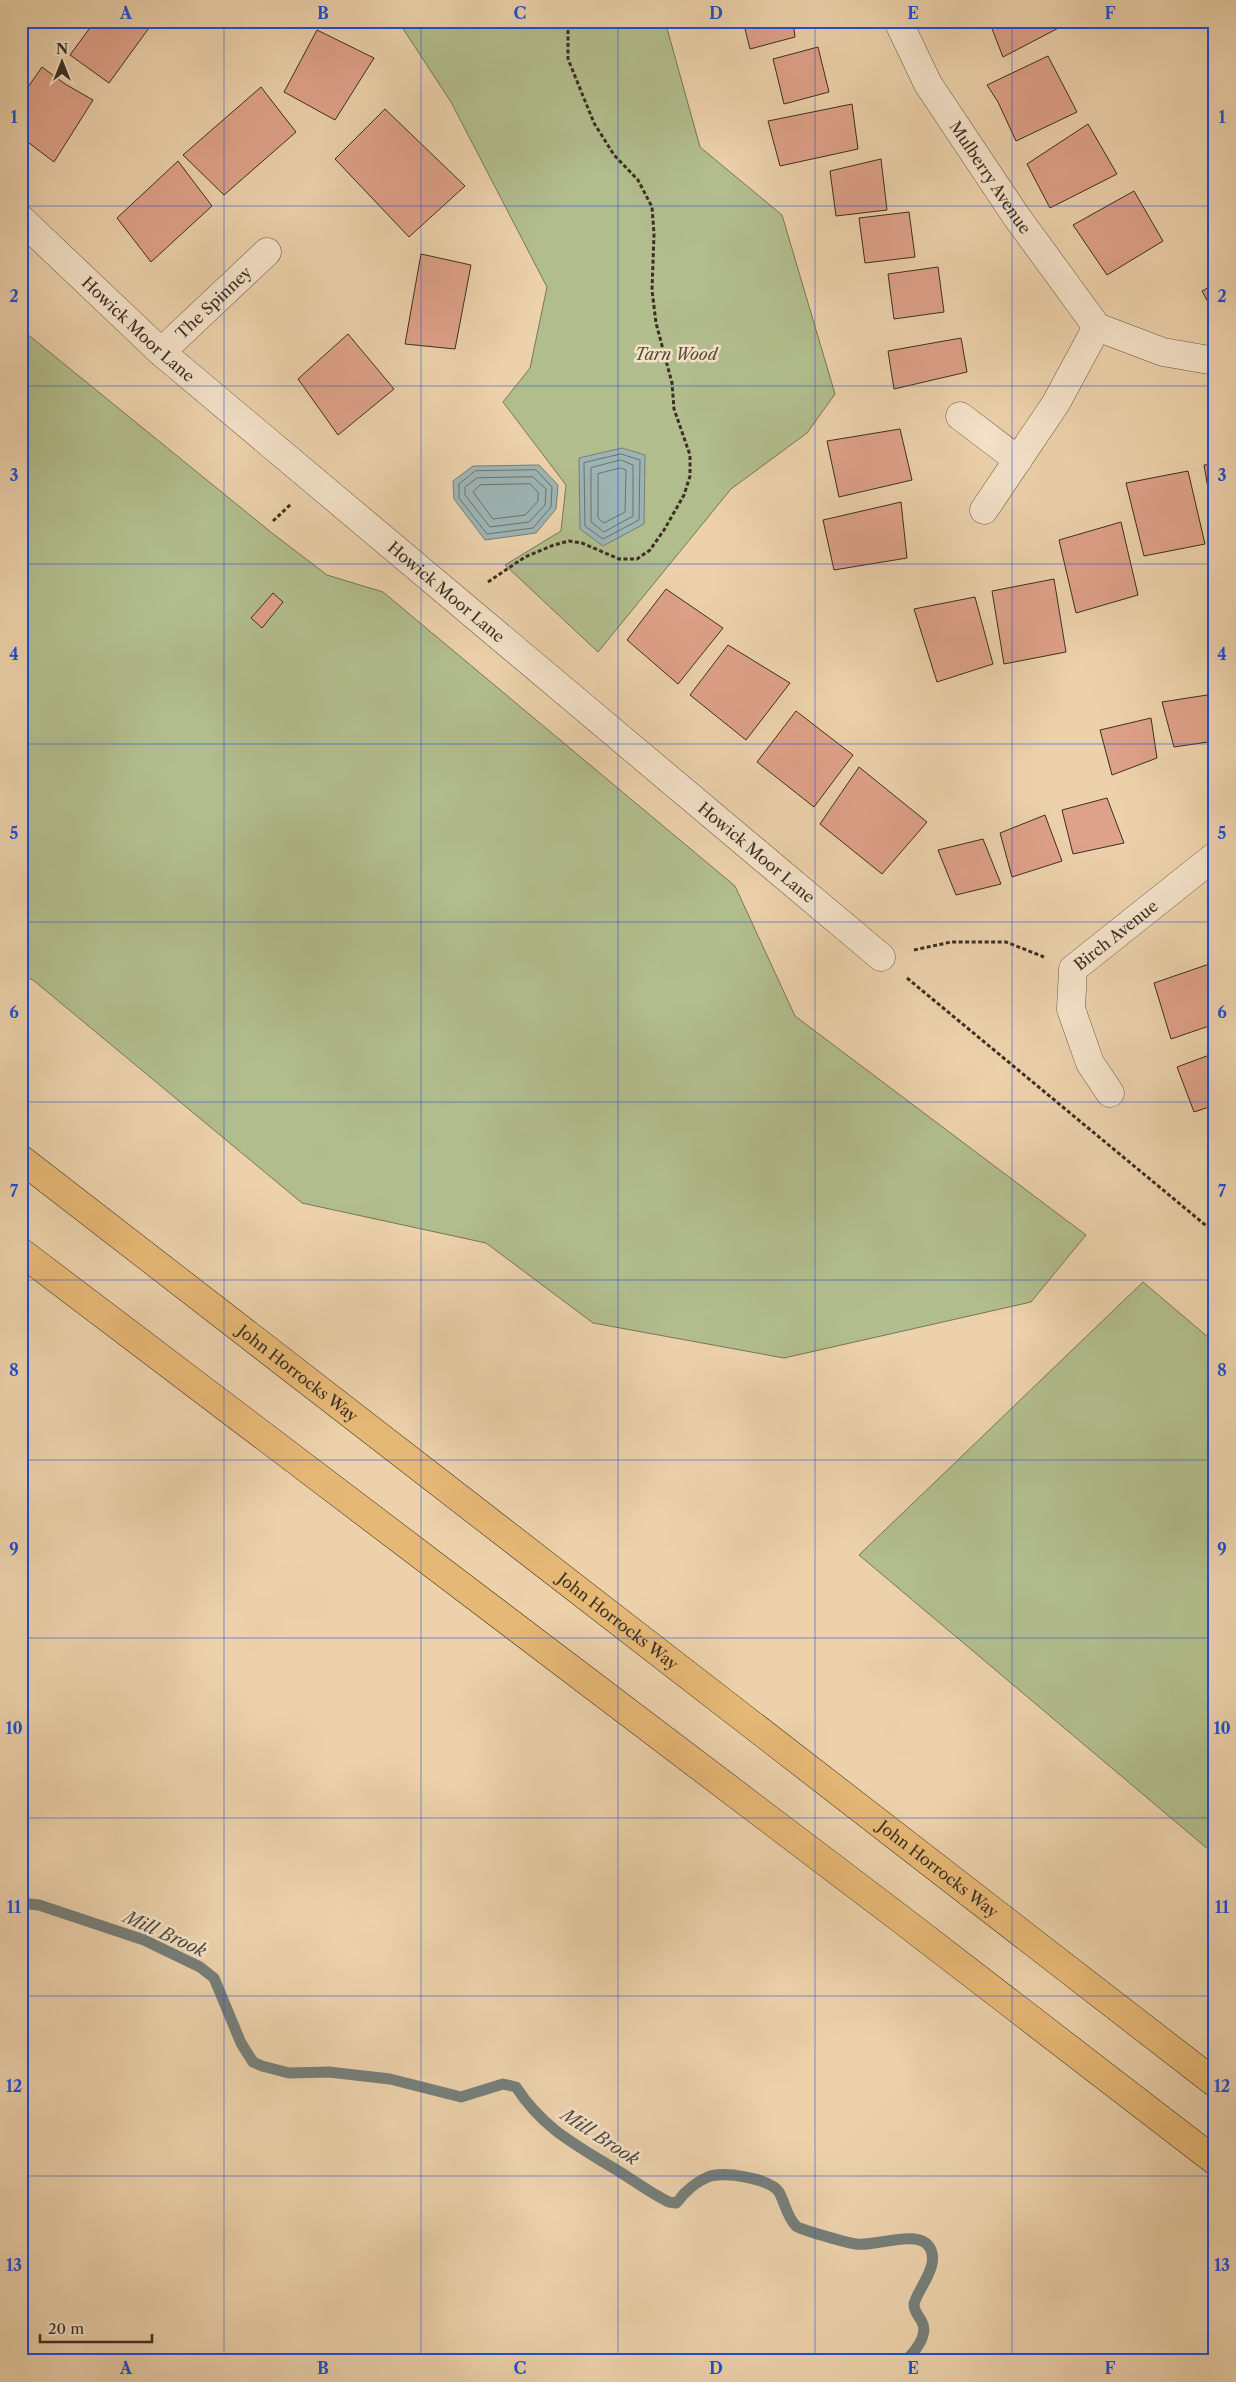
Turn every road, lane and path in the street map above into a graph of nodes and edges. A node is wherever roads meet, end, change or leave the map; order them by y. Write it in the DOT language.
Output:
graph roads {
  1 [pos="568,21"];
  2 [pos="898,21"];
  3 [pos="21,218"];
  4 [pos="268,252"];
  5 [pos="1097,327"];
  6 [pos="161,352"];
  7 [pos="1215,361"];
  8 [pos="960,416"];
  9 [pos="1018,460"];
  10 [pos="984,510"];
  11 [pos="458,602"];
  12 [pos="1215,856"];
  13 [pos="881,957"];
  14 [pos="1073,969"];
  15 [pos="1110,1093"];
  16 [pos="21,1159"];
  17 [pos="1215,1233"];
  18 [pos="21,1252"];
  19 [pos="1215,2083"];
  20 [pos="1215,2161"];
  1 -- 11 [label="path"];
  2 -- 5 [label="street, Mulberry Avenue"];
  3 -- 6 [label="street, Howick Moor Lane"];
  4 -- 6 [label="street, The Spinney"];
  5 -- 7 [label="street"];
  5 -- 9 [label="street"];
  6 -- 11 [label="street, Howick Moor Lane"];
  8 -- 9 [label="street"];
  9 -- 10 [label="street"];
  11 -- 13 [label="street, Howick Moor Lane"];
  12 -- 14 [label="street, Birch Avenue"];
  13 -- 14 [label="path"];
  13 -- 17 [label="path"];
  14 -- 15 [label="street, Birch Avenue"];
  16 -- 19 [label="highway, John Horrocks Way"];
  18 -- 20 [label="highway"];
}
